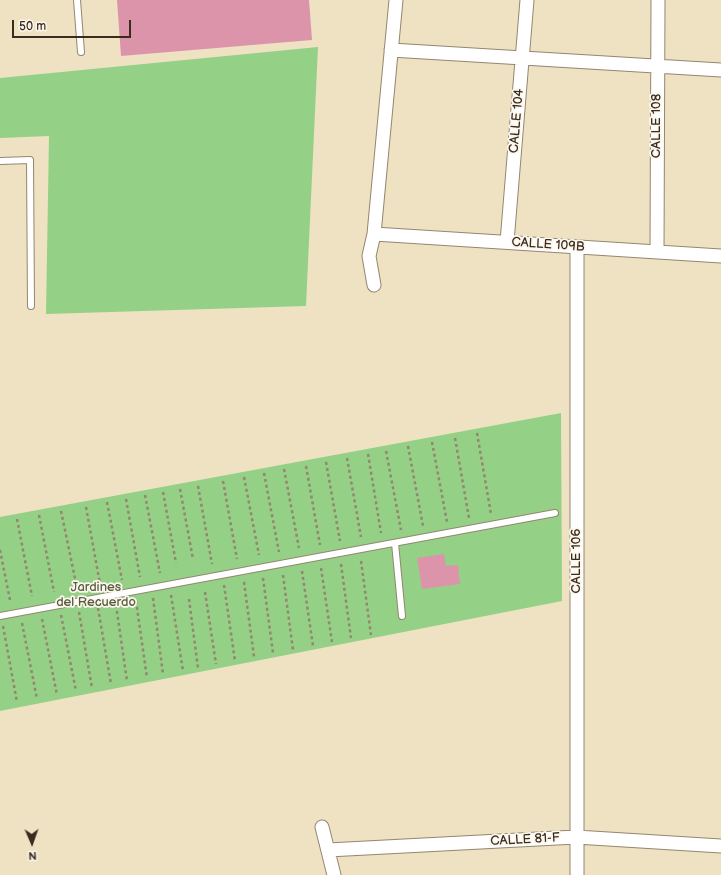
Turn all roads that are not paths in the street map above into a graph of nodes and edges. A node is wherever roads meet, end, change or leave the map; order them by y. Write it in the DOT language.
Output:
graph roads {
  1 [pos="77,0"];
  2 [pos="396,0"];
  3 [pos="527,0"];
  4 [pos="658,0"];
  5 [pos="391,50"];
  6 [pos="81,52"];
  7 [pos="522,58"];
  8 [pos="658,66"];
  9 [pos="721,70"];
  10 [pos="0,161"];
  11 [pos="374,234"];
  12 [pos="507,242"];
  13 [pos="577,247"];
  14 [pos="657,252"];
  15 [pos="721,256"];
  16 [pos="374,285"];
  17 [pos="31,306"];
  18 [pos="555,513"];
  19 [pos="395,543"];
  20 [pos="0,616"];
  21 [pos="402,616"];
  22 [pos="322,827"];
  23 [pos="576,837"];
  24 [pos="721,846"];
  25 [pos="328,850"];
  26 [pos="334,875"];
  27 [pos="577,875"];
  1 -- 6 [label="lane"];
  2 -- 5 [label="street"];
  3 -- 7 [label="street, CALLE 104"];
  4 -- 8 [label="street, CALLE 108"];
  5 -- 7 [label="street"];
  5 -- 11 [label="street"];
  7 -- 8 [label="street"];
  7 -- 12 [label="street, CALLE 104"];
  8 -- 9 [label="street"];
  8 -- 14 [label="street, CALLE 108"];
  10 -- 17 [label="lane"];
  11 -- 12 [label="street, CALLE 109B"];
  11 -- 16 [label="street"];
  12 -- 13 [label="street, CALLE 109B"];
  13 -- 14 [label="street, CALLE 109B"];
  13 -- 23 [label="street, CALLE 106"];
  14 -- 15 [label="street, CALLE 109B"];
  18 -- 19 [label="lane"];
  19 -- 20 [label="lane"];
  19 -- 21 [label="lane"];
  22 -- 25 [label="street"];
  23 -- 24 [label="street, CALLE 81-F"];
  23 -- 25 [label="street, CALLE 81-F"];
  23 -- 27 [label="street, CALLE 106"];
  25 -- 26 [label="street"];
}
